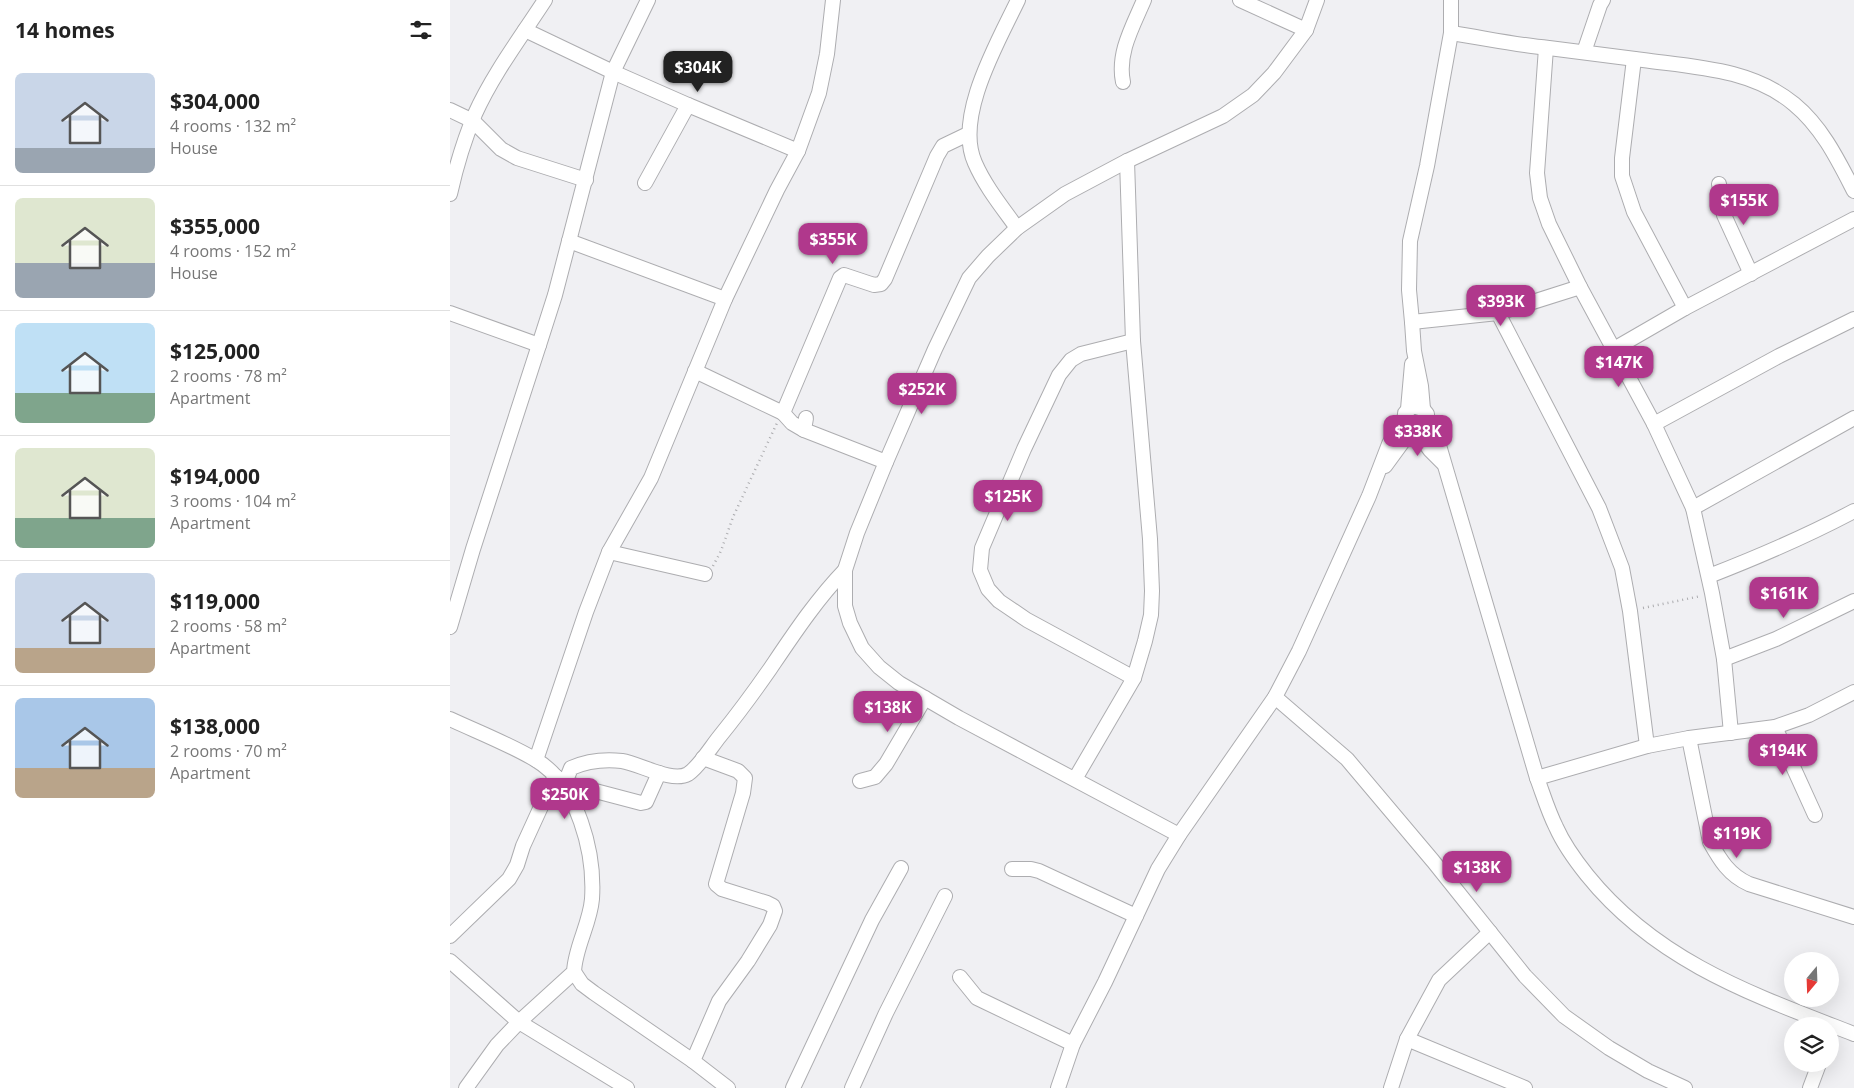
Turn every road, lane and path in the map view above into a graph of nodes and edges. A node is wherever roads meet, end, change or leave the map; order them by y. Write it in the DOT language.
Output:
graph roads {
  1 [pos="545,0"];
  2 [pos="648,0"];
  3 [pos="833,0"];
  4 [pos="1018,0"];
  5 [pos="1144,0"];
  6 [pos="1240,0"];
  7 [pos="1317,0"];
  8 [pos="1451,0"];
  9 [pos="1603,0"];
  10 [pos="525,30"];
  11 [pos="1306,30"];
  12 [pos="1451,33"];
  13 [pos="1546,48"];
  14 [pos="1584,52"];
  15 [pos="1634,59"];
  16 [pos="613,72"];
  17 [pos="1123,82"];
  18 [pos="688,104"];
  19 [pos="450,110"];
  20 [pos="473,121"];
  21 [pos="968,134"];
  22 [pos="798,151"];
  23 [pos="1127,161"];
  24 [pos="586,180"];
  25 [pos="646,183"];
  26 [pos="1718,184"];
  27 [pos="1854,191"];
  28 [pos="450,194"];
  29 [pos="1854,219"];
  30 [pos="1017,228"];
  31 [pos="569,241"];
  32 [pos="1751,274"];
  33 [pos="1580,287"];
  34 [pos="725,299"];
  35 [pos="1686,308"];
  36 [pos="450,313"];
  37 [pos="1498,313"];
  38 [pos="1854,319"];
  39 [pos="1412,322"];
  40 [pos="1133,341"];
  41 [pos="539,345"];
  42 [pos="1614,349"];
  43 [pos="1414,351"];
  44 [pos="695,371"];
  45 [pos="783,413"];
  46 [pos="1425,415"];
  47 [pos="1854,418"];
  48 [pos="1410,421"];
  49 [pos="1654,424"];
  50 [pos="886,462"];
  51 [pos="1445,465"];
  52 [pos="1693,508"];
  53 [pos="1854,511"];
  54 [pos="609,552"];
  55 [pos="845,570"];
  56 [pos="705,574"];
  57 [pos="1709,576"];
  58 [pos="1712,593"];
  59 [pos="1854,601"];
  60 [pos="1630,611"];
  61 [pos="450,627"];
  62 [pos="1724,659"];
  63 [pos="1134,678"];
  64 [pos="1851,694"];
  65 [pos="1274,696"];
  66 [pos="925,698"];
  67 [pos="1854,708"];
  68 [pos="450,719"];
  69 [pos="1776,727"];
  70 [pos="1731,733"];
  71 [pos="1689,738"];
  72 [pos="1647,746"];
  73 [pos="703,758"];
  74 [pos="536,760"];
  75 [pos="659,773"];
  76 [pos="1537,778"];
  77 [pos="560,779"];
  78 [pos="1075,779"];
  79 [pos="860,781"];
  80 [pos="1815,815"];
  81 [pos="1179,835"];
  82 [pos="901,868"];
  83 [pos="1012,869"];
  84 [pos="945,896"];
  85 [pos="1136,916"];
  86 [pos="1854,917"];
  87 [pos="1490,932"];
  88 [pos="450,936"];
  89 [pos="450,960"];
  90 [pos="574,972"];
  91 [pos="960,978"];
  92 [pos="1801,1017"];
  93 [pos="519,1022"];
  94 [pos="1839,1033"];
  95 [pos="1854,1034"];
  96 [pos="1407,1039"];
  97 [pos="1073,1044"];
  98 [pos="693,1061"];
  99 [pos="1816,1072"];
  100 [pos="466,1088"];
  101 [pos="627,1088"];
  102 [pos="728,1088"];
  103 [pos="794,1088"];
  104 [pos="852,1088"];
  105 [pos="1058,1088"];
  106 [pos="1391,1088"];
  107 [pos="1525,1088"];
  108 [pos="1685,1088"];
  109 [pos="1810,1088"];
  1 -- 10 [label="street"];
  2 -- 16 [label="street"];
  3 -- 22 [label="street"];
  4 -- 21 [label="street"];
  5 -- 17 [label="street"];
  6 -- 11 [label="street"];
  7 -- 11 [label="street"];
  8 -- 12 [label="street"];
  9 -- 14 [label="street"];
  10 -- 16 [label="street"];
  10 -- 20 [label="street"];
  11 -- 23 [label="street"];
  12 -- 13 [label="street"];
  12 -- 39 [label="street"];
  13 -- 14 [label="street"];
  13 -- 33 [label="street"];
  14 -- 15 [label="street"];
  15 -- 27 [label="street"];
  15 -- 35 [label="street"];
  16 -- 18 [label="street"];
  16 -- 24 [label="street"];
  18 -- 22 [label="street"];
  18 -- 25 [label="street"];
  19 -- 20 [label="street"];
  20 -- 24 [label="street"];
  20 -- 28 [label="street"];
  21 -- 30 [label="street"];
  21 -- 45 [label="street"];
  22 -- 34 [label="street"];
  23 -- 30 [label="street"];
  23 -- 40 [label="street"];
  24 -- 31 [label="street"];
  26 -- 32 [label="street"];
  29 -- 32 [label="street"];
  30 -- 50 [label="street"];
  31 -- 34 [label="street"];
  31 -- 41 [label="street"];
  32 -- 35 [label="street"];
  33 -- 37 [label="street"];
  33 -- 42 [label="street"];
  34 -- 44 [label="street"];
  35 -- 42 [label="street"];
  36 -- 41 [label="street"];
  37 -- 39 [label="street"];
  37 -- 60 [label="street"];
  38 -- 49 [label="street"];
  39 -- 43 [label="street"];
  40 -- 63 [label="street"];
  40 -- 63 [label="street"];
  41 -- 61 [label="street"];
  42 -- 49 [label="street"];
  43 -- 46 [label="street"];
  43 -- 48 [label="street"];
  44 -- 45 [label="street"];
  44 -- 54 [label="street"];
  45 -- 50 [label="street"];
  45 -- 56 [label="path"];
  46 -- 48 [label="street"];
  46 -- 48 [label="street"];
  46 -- 51 [label="street"];
  47 -- 52 [label="street"];
  48 -- 51 [label="street"];
  48 -- 65 [label="street"];
  49 -- 52 [label="street"];
  50 -- 55 [label="street"];
  51 -- 76 [label="street"];
  52 -- 57 [label="street"];
  53 -- 57 [label="street"];
  54 -- 56 [label="street"];
  54 -- 74 [label="street"];
  55 -- 66 [label="street"];
  55 -- 73 [label="street"];
  57 -- 58 [label="street"];
  58 -- 60 [label="path"];
  58 -- 62 [label="street"];
  59 -- 62 [label="street"];
  60 -- 72 [label="street"];
  62 -- 70 [label="street"];
  63 -- 78 [label="street"];
  64 -- 67 [label="street"];
  64 -- 69 [label="street"];
  65 -- 81 [label="street"];
  65 -- 87 [label="street"];
  66 -- 78 [label="street"];
  66 -- 79 [label="street"];
  68 -- 74 [label="street"];
  69 -- 70 [label="street"];
  69 -- 80 [label="street"];
  70 -- 71 [label="street"];
  71 -- 72 [label="street"];
  71 -- 86 [label="street"];
  72 -- 76 [label="street"];
  73 -- 75 [label="street"];
  73 -- 98 [label="street"];
  74 -- 77 [label="street"];
  75 -- 77 [label="street"];
  75 -- 77 [label="street"];
  76 -- 92 [label="street"];
  77 -- 88 [label="street"];
  77 -- 90 [label="street"];
  78 -- 81 [label="street"];
  81 -- 85 [label="street"];
  82 -- 103 [label="street"];
  83 -- 85 [label="street"];
  84 -- 104 [label="street"];
  85 -- 97 [label="street"];
  87 -- 96 [label="street"];
  87 -- 108 [label="street"];
  89 -- 93 [label="street"];
  90 -- 93 [label="street"];
  90 -- 98 [label="street"];
  91 -- 97 [label="street"];
  93 -- 100 [label="street"];
  93 -- 101 [label="street"];
  94 -- 95 [label="street"];
  96 -- 106 [label="street"];
  96 -- 107 [label="street"];
  97 -- 105 [label="street"];
  98 -- 102 [label="street"];
  99 -- 109 [label="street"];
}
